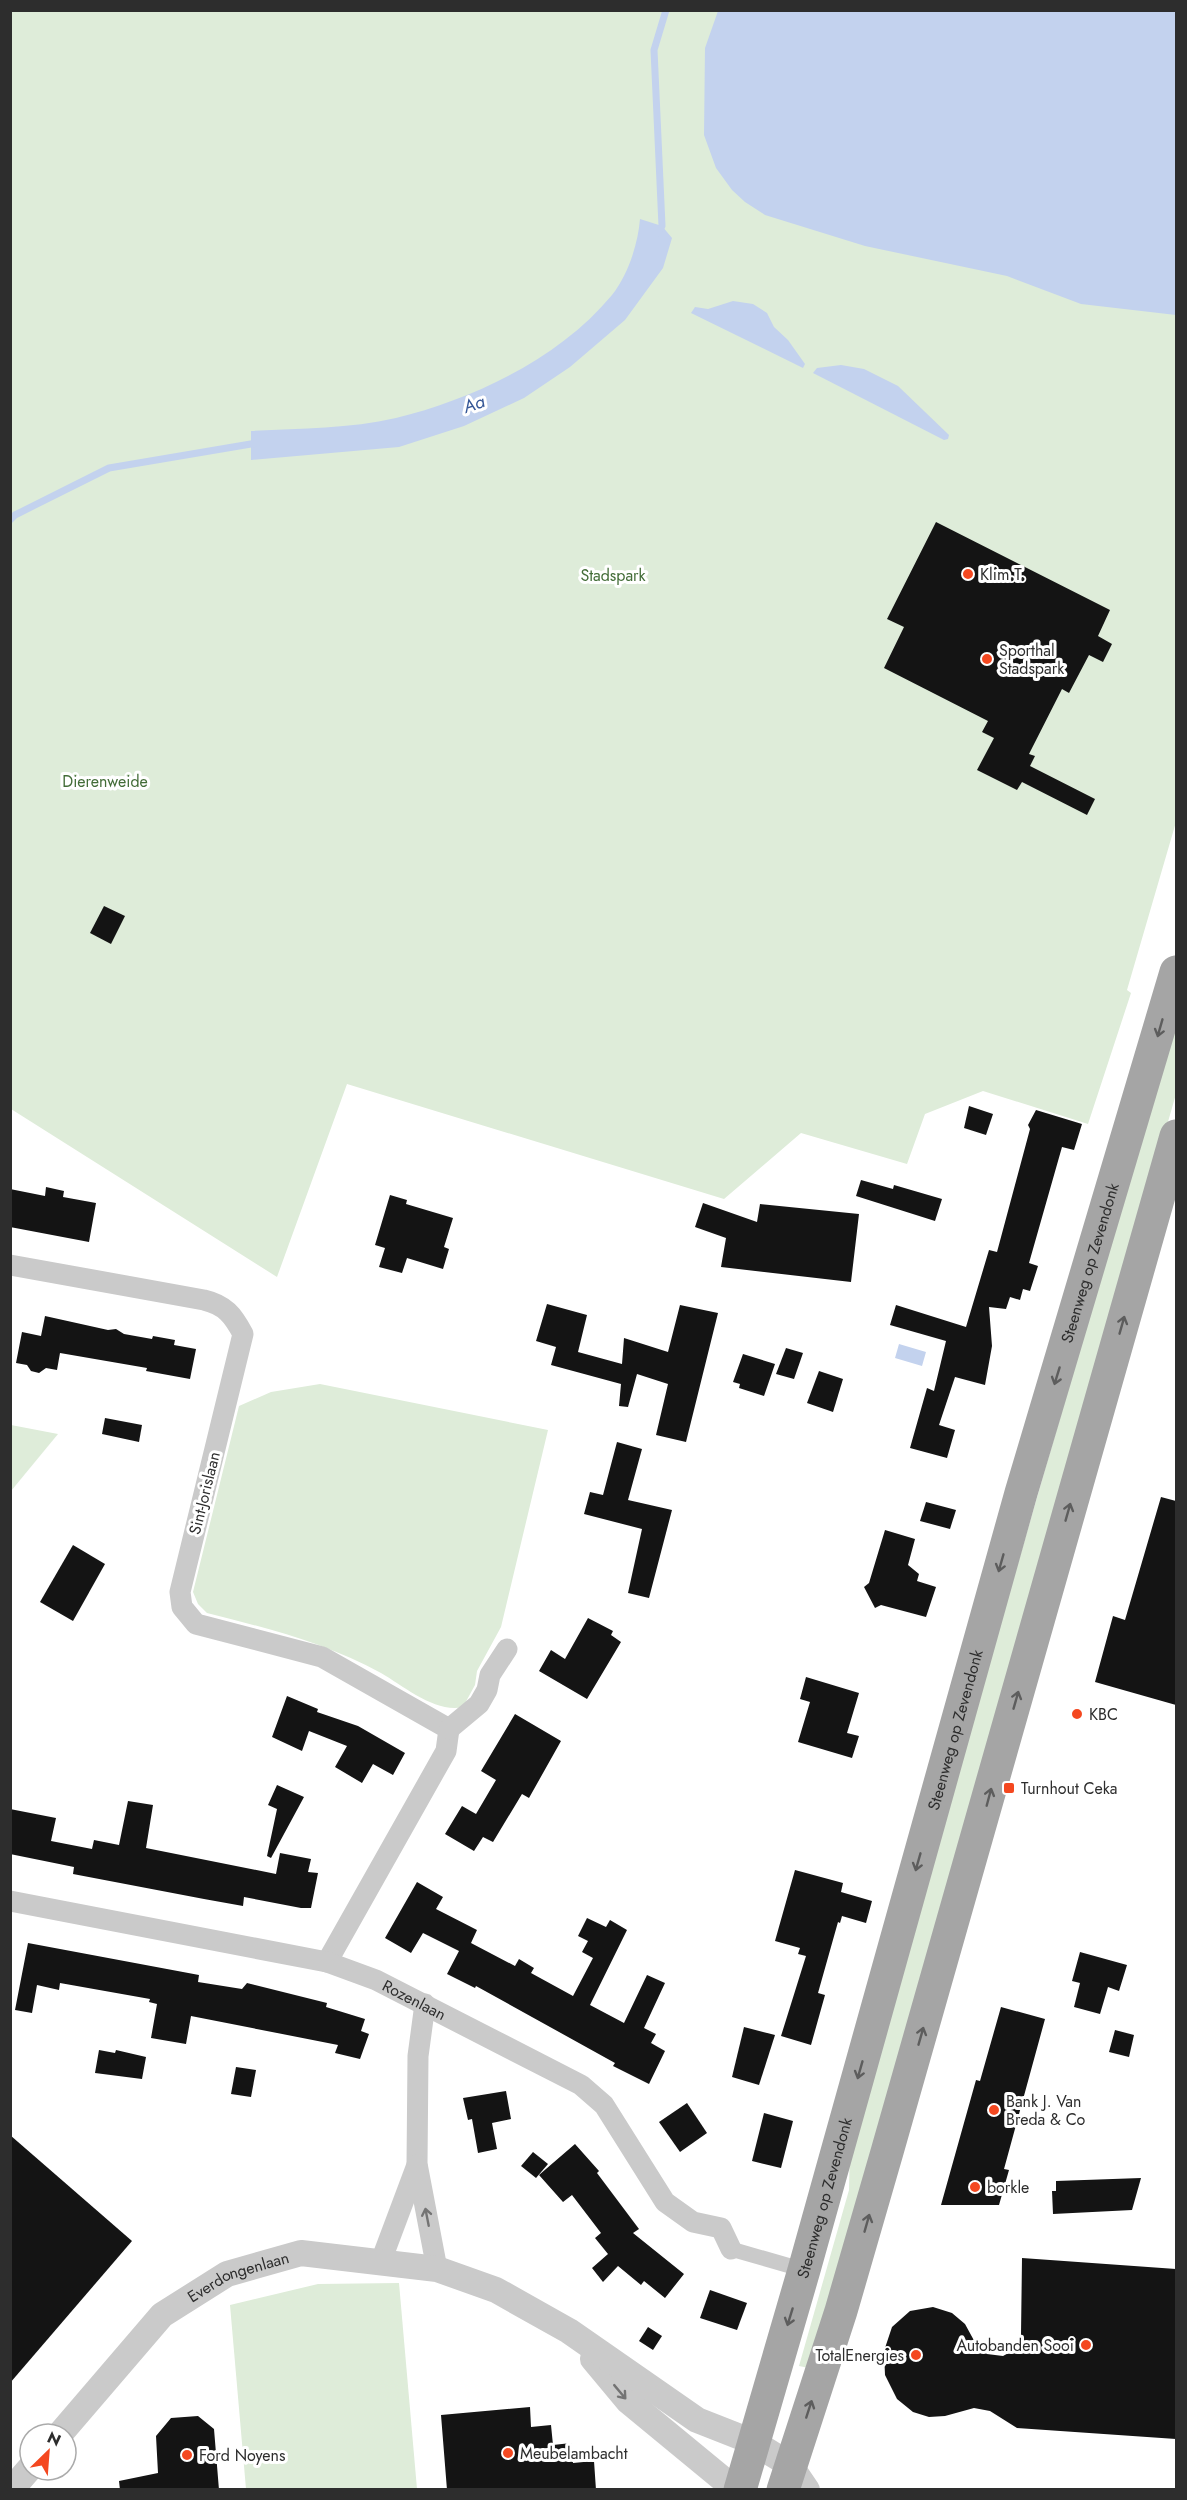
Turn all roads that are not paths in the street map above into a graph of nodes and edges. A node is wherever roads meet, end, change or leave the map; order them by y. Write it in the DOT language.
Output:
graph roads {
  1 [pos="1176,972"];
  2 [pos="1176,1136"];
  3 [pos="10,1265"];
  4 [pos="507,1649"];
  5 [pos="449,1729"];
  6 [pos="10,1901"];
  7 [pos="327,1962"];
  8 [pos="425,2004"];
  9 [pos="417,2164"];
  10 [pos="731,2249"];
  11 [pos="381,2261"];
  12 [pos="437,2269"];
  13 [pos="804,2270"];
  14 [pos="569,2331"];
  15 [pos="70,2422"];
  16 [pos="753,2442"];
  17 [pos="793,2481"];
  18 [pos="738,2490"];
  1 -- 13 [label="main road, Steenweg op Zevendonk, one-way"];
  17 -- 2 [label="main road, one-way"];
  3 -- 5 [label="street, Sint-Jorislaan"];
  4 -- 5 [label="street"];
  5 -- 7 [label="street"];
  6 -- 7 [label="street, Rozenlaan"];
  7 -- 8 [label="street, Rozenlaan"];
  8 -- 9 [label="street"];
  8 -- 10 [label="street, Rozenlaan"];
  9 -- 11 [label="street"];
  12 -- 9 [label="street, one-way"];
  10 -- 13 [label="street"];
  11 -- 12 [label="street, Everdongenlaan"];
  11 -- 15 [label="street, Everdongenlaan"];
  12 -- 14 [label="street, Everdongenlaan"];
  13 -- 16 [label="main road, Steenweg op Zevendonk, one-way"];
  14 -- 16 [label="street, Everdongenlaan"];
  14 -- 18 [label="street, Everdongenlaan, one-way"];
  16 -- 17 [label="street, Everdongenlaan"];
  16 -- 18 [label="main road, Steenweg op Zevendonk"];
}
